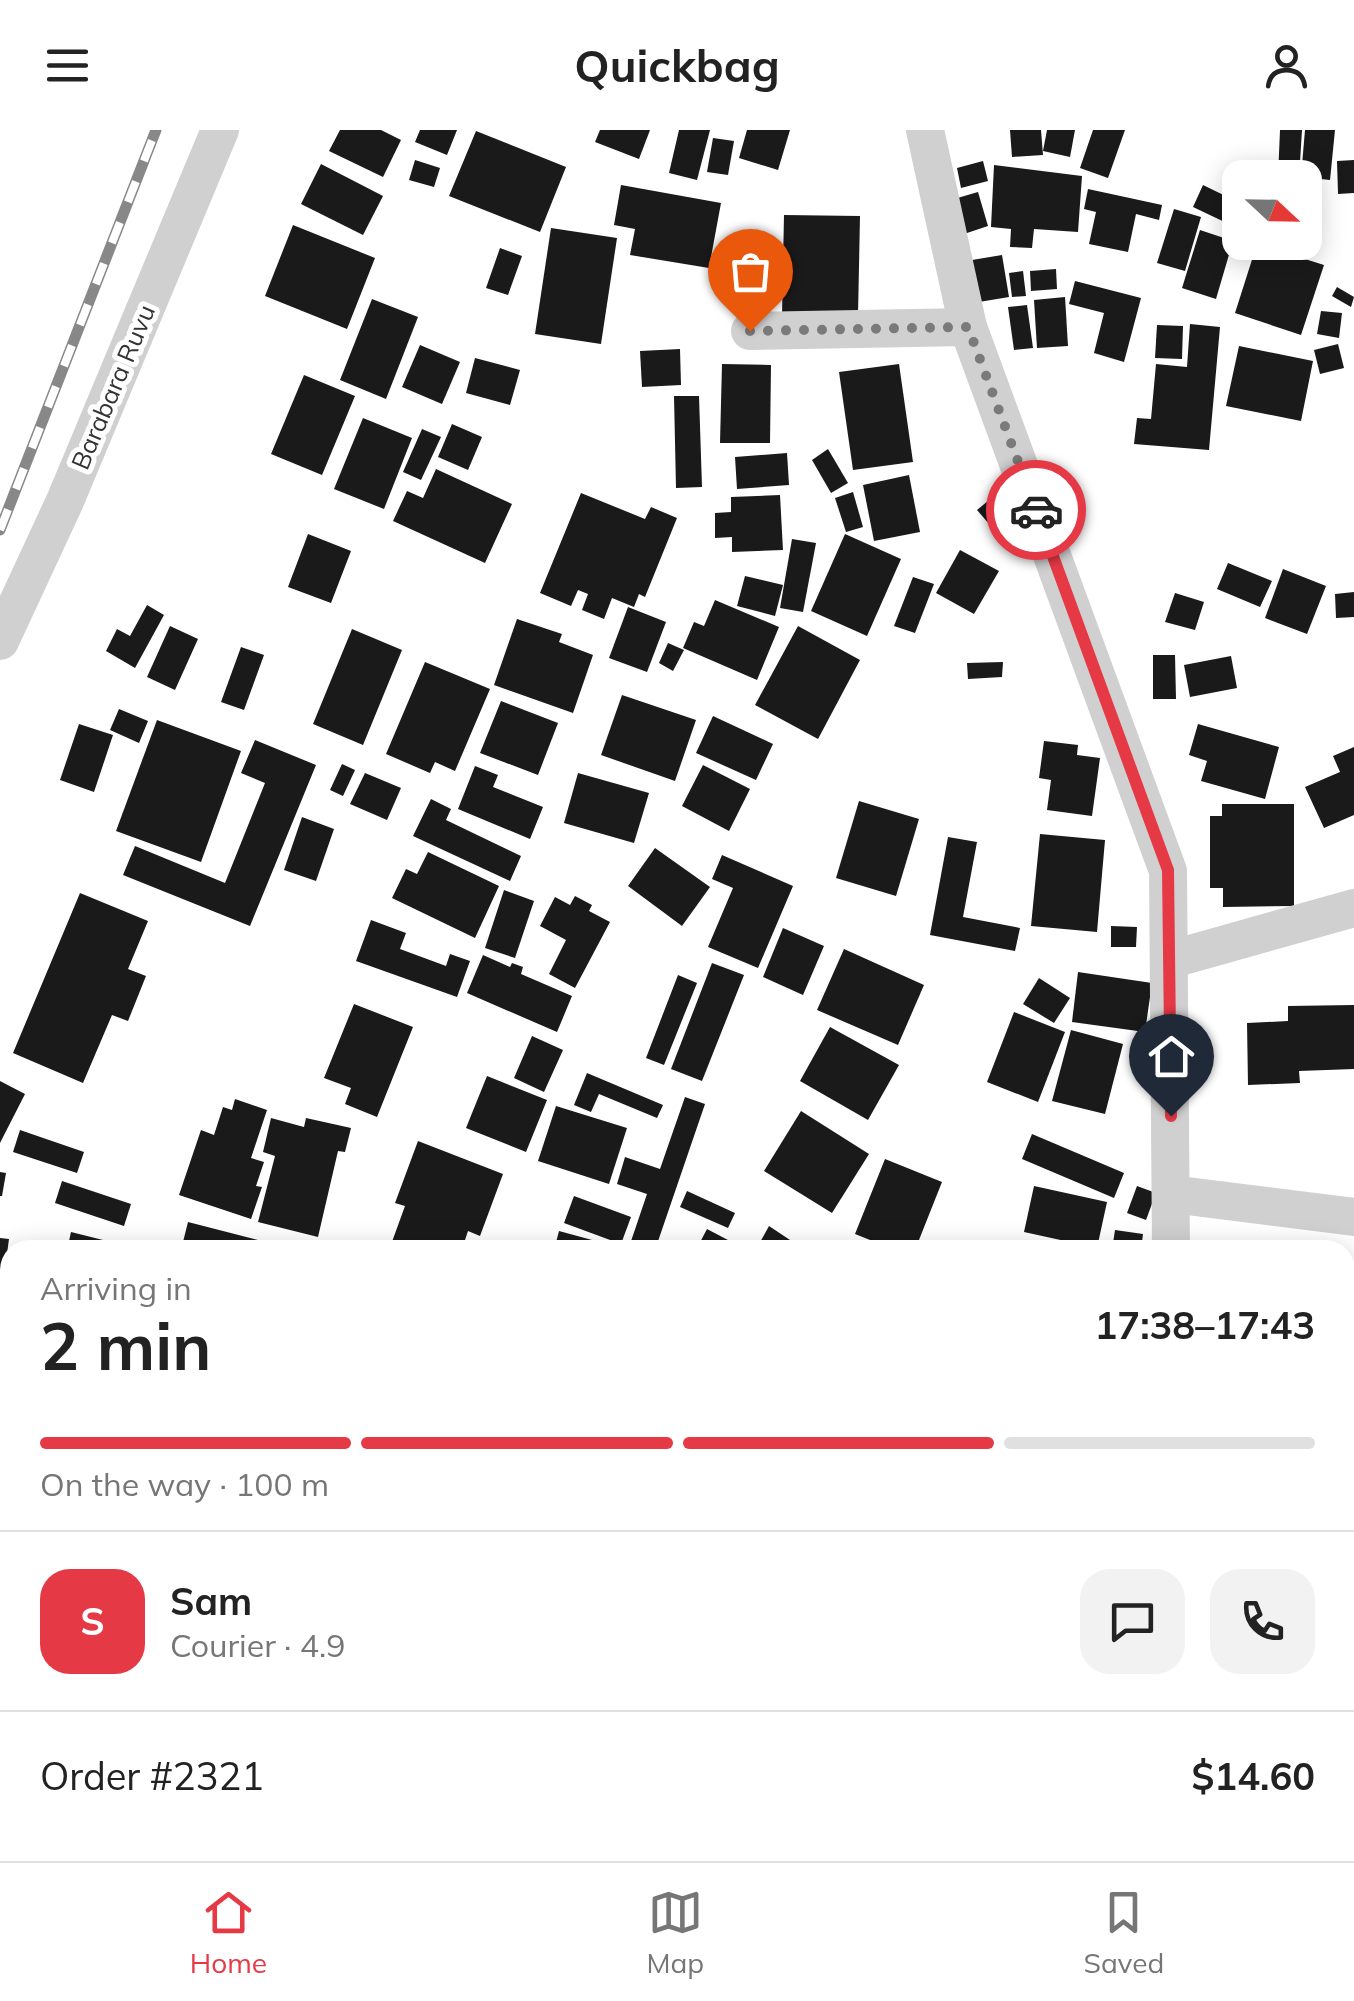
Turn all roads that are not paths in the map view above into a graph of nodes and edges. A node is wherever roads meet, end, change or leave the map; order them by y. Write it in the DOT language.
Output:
graph roads {
  1 [pos="220,130"];
  2 [pos="925,130"];
  3 [pos="968,327"];
  4 [pos="750,331"];
  5 [pos="0,641"];
  6 [pos="1354,908"];
  7 [pos="1169,960"];
  8 [pos="1172,1194"];
  9 [pos="1354,1217"];
  10 [pos="1172,1240"];
  1 -- 5 [label="street, Barabara Ruvu"];
  2 -- 3 [label="street"];
  3 -- 4 [label="street"];
  3 -- 7 [label="street"];
  6 -- 7 [label="street"];
  7 -- 8 [label="street"];
  8 -- 9 [label="street"];
  8 -- 10 [label="street"];
}
